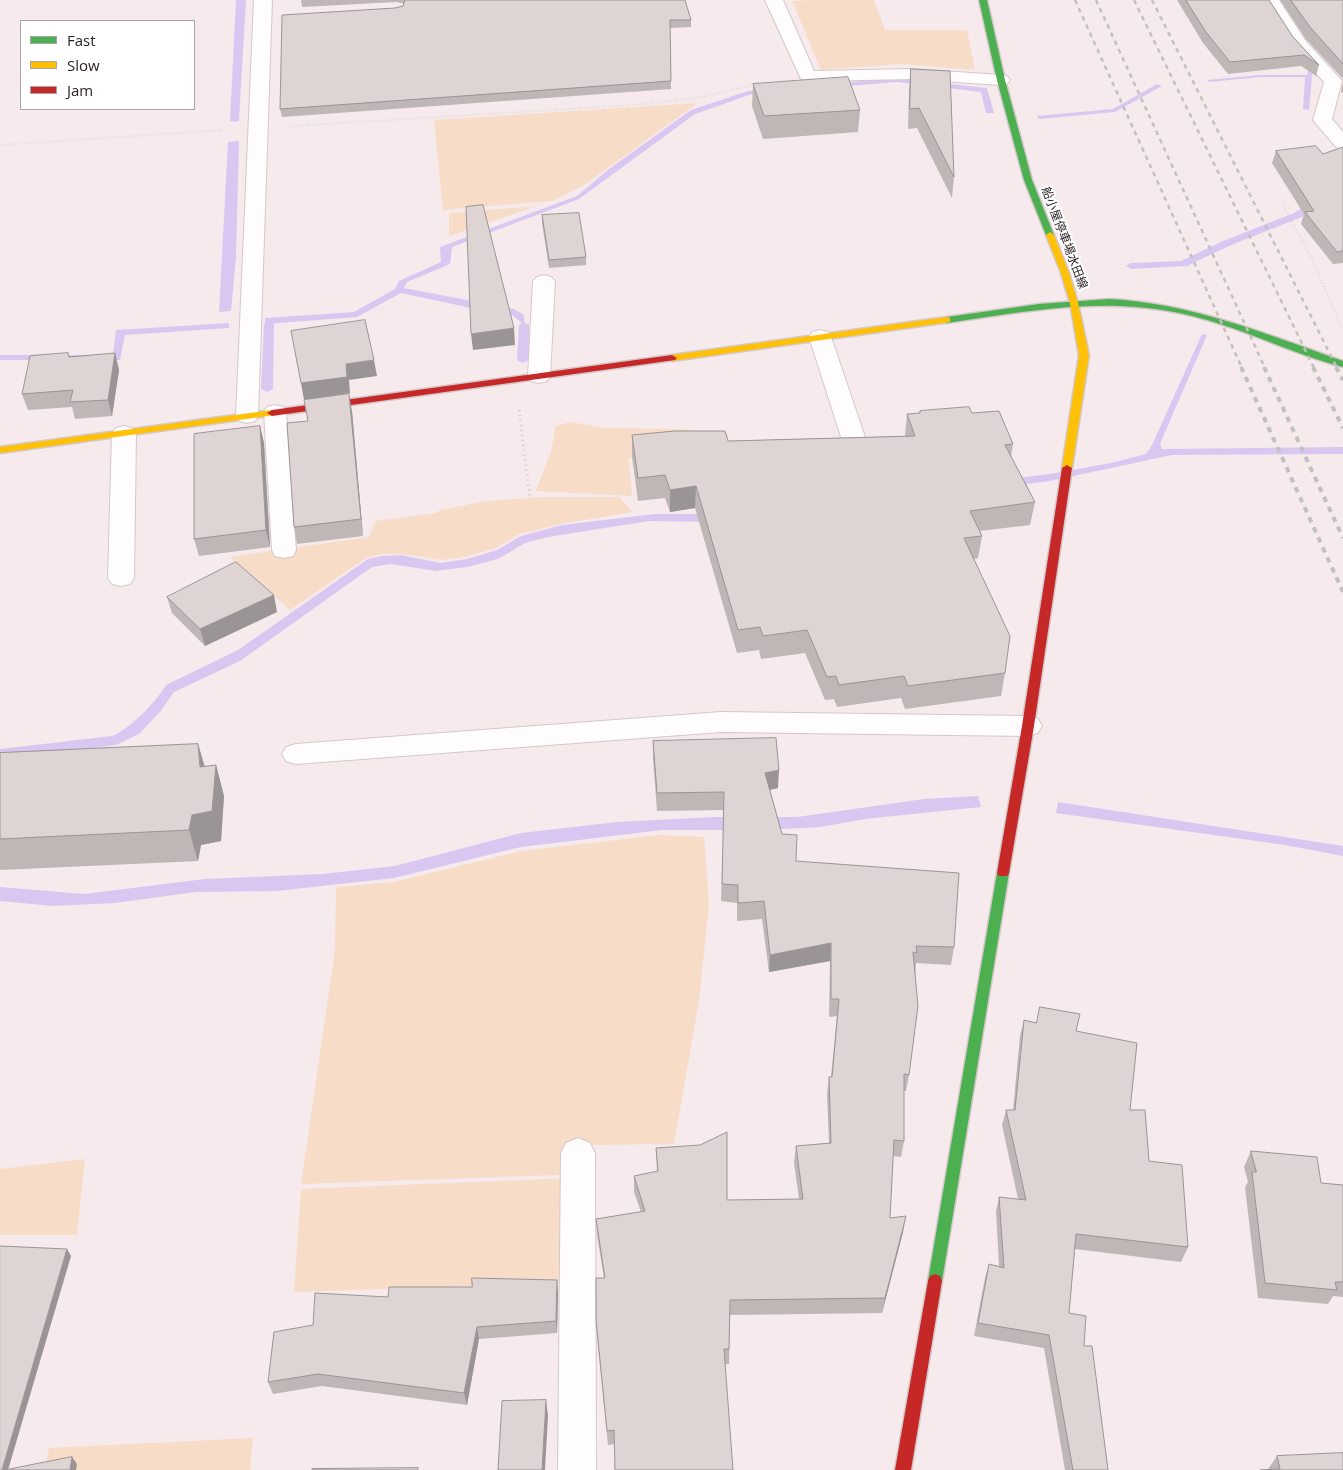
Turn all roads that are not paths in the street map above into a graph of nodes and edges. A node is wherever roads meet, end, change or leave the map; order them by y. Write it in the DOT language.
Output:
graph roads {
  1 [pos="774,0"];
  2 [pos="983,0"];
  3 [pos="1270,0"];
  4 [pos="269,10"];
  5 [pos="1338,79"];
  6 [pos="1001,80"];
  7 [pos="1343,143"];
  8 [pos="544,281"];
  9 [pos="1074,303"];
  10 [pos="820,337"];
  11 [pos="1343,364"];
  12 [pos="539,376"];
  13 [pos="275,412"];
  14 [pos="247,416"];
  15 [pos="124,433"];
  16 [pos="853,437"];
  17 [pos="0,450"];
  18 [pos="284,550"];
  19 [pos="121,578"];
  20 [pos="1028,726"];
  21 [pos="296,754"];
  22 [pos="578,1153"];
  23 [pos="577,1470"];
  24 [pos="903,1470"];
  1 -- 6 [label="street"];
  2 -- 6 [label="street, 船小屋停車場水田線"];
  3 -- 5 [label="street"];
  4 -- 14 [label="street"];
  5 -- 7 [label="street"];
  6 -- 9 [label="street, 船小屋停車場水田線"];
  8 -- 12 [label="street"];
  9 -- 10 [label="street"];
  9 -- 11 [label="street, 船小屋停車場水田線"];
  9 -- 20 [label="street"];
  10 -- 12 [label="street"];
  10 -- 16 [label="street"];
  12 -- 13 [label="street"];
  13 -- 14 [label="street"];
  13 -- 18 [label="street"];
  14 -- 15 [label="street"];
  15 -- 17 [label="street"];
  15 -- 19 [label="street"];
  20 -- 21 [label="street"];
  20 -- 24 [label="street"];
  22 -- 23 [label="street"];
}
